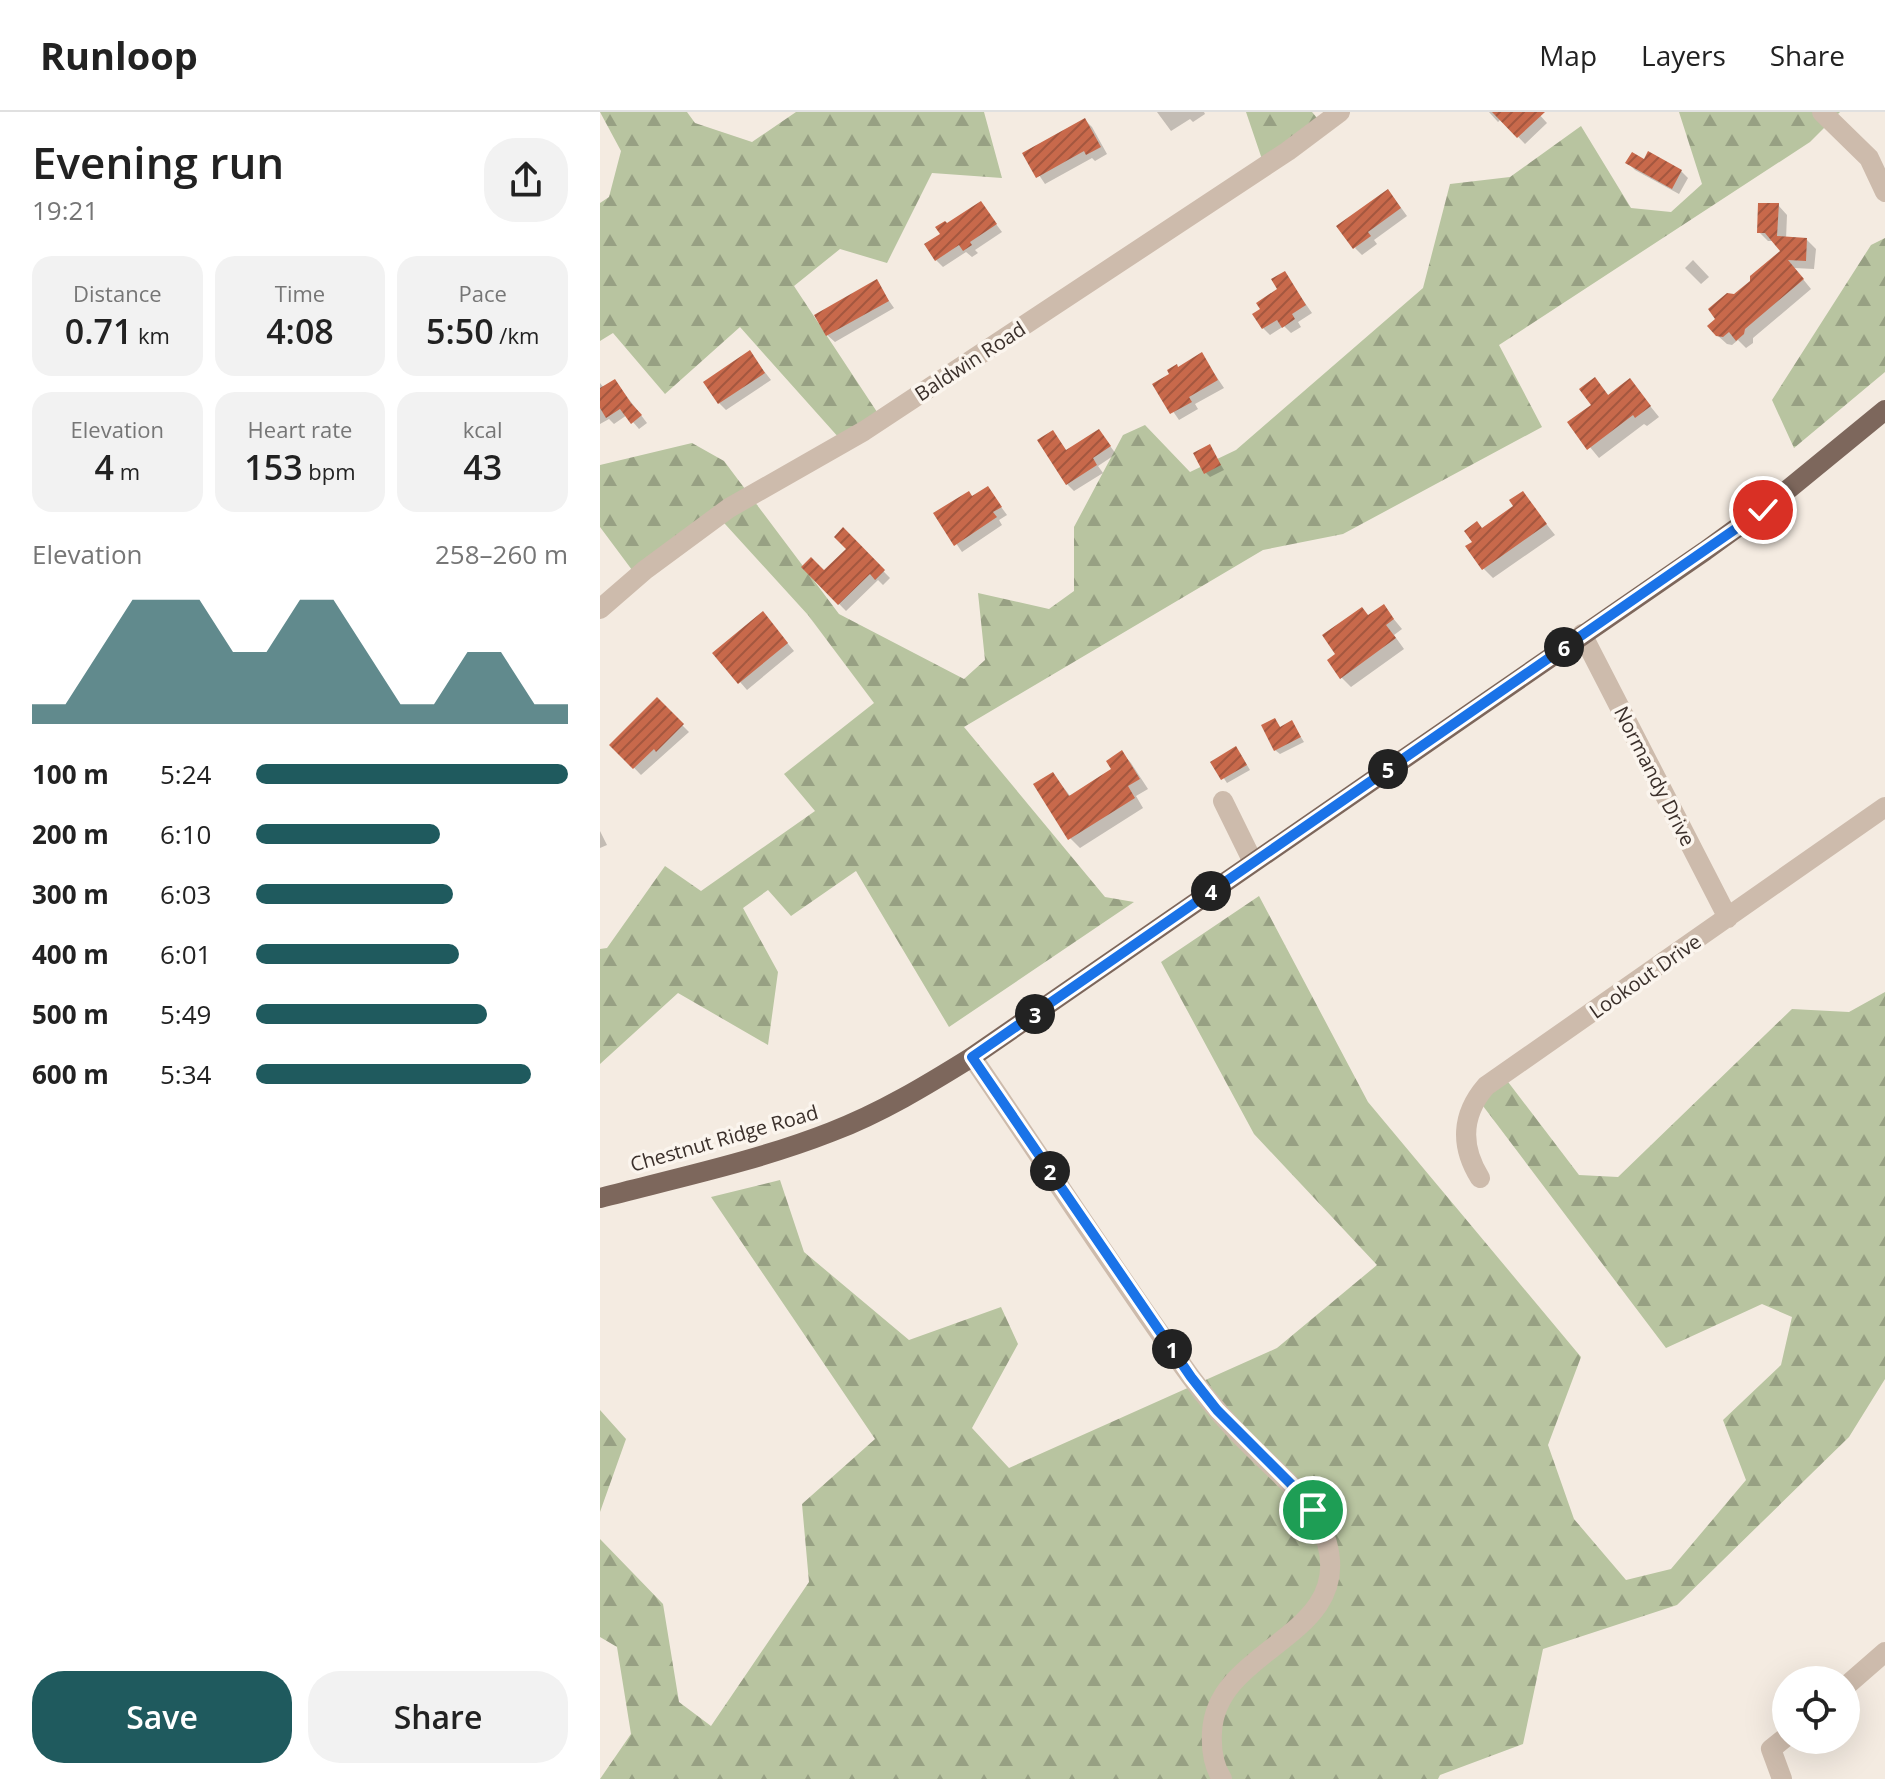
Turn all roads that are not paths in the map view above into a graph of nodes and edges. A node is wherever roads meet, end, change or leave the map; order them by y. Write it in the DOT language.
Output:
graph roads {
  1 [pos="1340,112"];
  2 [pos="1822,112"];
  3 [pos="1885,192"];
  4 [pos="1885,410"];
  5 [pos="600,609"];
  6 [pos="1582,634"];
  7 [pos="1223,801"];
  8 [pos="1885,807"];
  9 [pos="1253,862"];
  10 [pos="1728,918"];
  11 [pos="972,1057"];
  12 [pos="1480,1178"];
  13 [pos="600,1198"];
  14 [pos="1885,1652"];
  15 [pos="1860,1674"];
  16 [pos="1773,1754"];
  17 [pos="1222,1779"];
  18 [pos="1782,1779"];
  1 -- 5 [label="street, Baldwin Road"];
  2 -- 3 [label="street"];
  4 -- 6 [label="main road, Chestnut Ridge Road"];
  6 -- 9 [label="main road, Chestnut Ridge Road"];
  6 -- 10 [label="street, Normandy Drive"];
  7 -- 9 [label="street"];
  8 -- 10 [label="street, Lookout Drive"];
  9 -- 11 [label="main road, Chestnut Ridge Road"];
  10 -- 12 [label="street, Lookout Drive"];
  11 -- 13 [label="main road, Chestnut Ridge Road"];
  11 -- 17 [label="street"];
  14 -- 15 [label="street"];
  16 -- 18 [label="street"];
}
